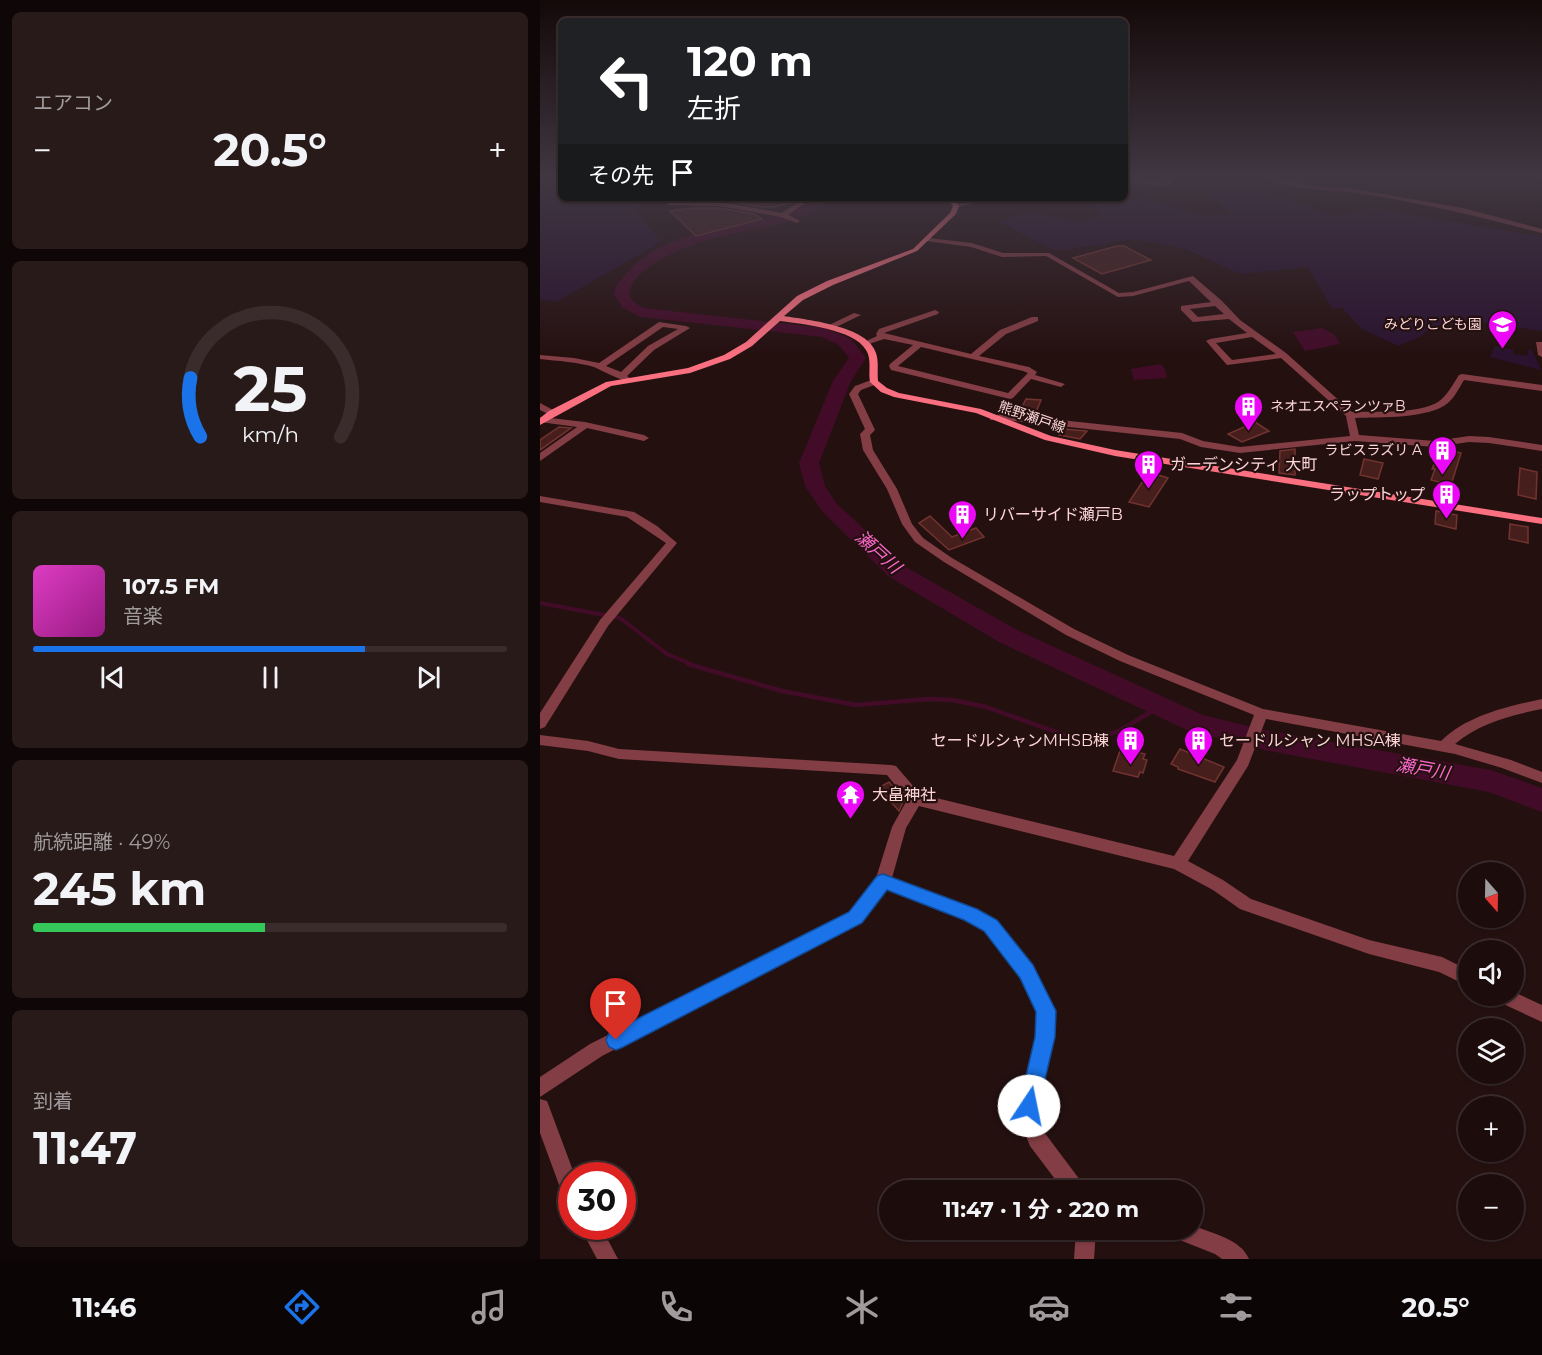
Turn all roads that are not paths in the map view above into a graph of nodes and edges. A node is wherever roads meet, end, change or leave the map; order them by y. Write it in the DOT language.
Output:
graph roads {
  1 [pos="930,238"];
  2 [pos="928,240"];
  3 [pos="1219,303"];
  4 [pos="935,312"];
  5 [pos="857,315"];
  6 [pos="1231,316"];
  7 [pos="1035,319"];
  8 [pos="776,320"];
  9 [pos="829,327"];
  10 [pos="1254,334"];
  11 [pos="883,336"];
  12 [pos="867,343"];
  13 [pos="1539,344"];
  14 [pos="919,345"];
  15 [pos="1283,355"];
  16 [pos="1542,355"];
  17 [pos="540,357"];
  18 [pos="972,357"];
  19 [pos="599,367"];
  20 [pos="1030,376"];
  21 [pos="625,378"];
  22 [pos="874,382"];
  23 [pos="1061,384"];
  24 [pos="1542,388"];
  25 [pos="540,406"];
  26 [pos="552,413"];
  27 [pos="1350,415"];
  28 [pos="993,418"];
  29 [pos="541,421"];
  30 [pos="585,425"];
  31 [pos="644,438"];
  32 [pos="1355,438"];
  33 [pos="1542,447"];
  34 [pos="540,458"];
  35 [pos="540,499"];
  36 [pos="1542,521"];
  37 [pos="1542,704"];
  38 [pos="1260,715"];
  39 [pos="540,724"];
  40 [pos="540,740"];
  41 [pos="1444,747"];
  42 [pos="1542,778"];
  43 [pos="915,799"];
  44 [pos="1179,863"];
  45 [pos="883,881"];
  46 [pos="1458,973"];
  47 [pos="1524,1005"];
  48 [pos="1542,1014"];
  49 [pos="540,1088"];
  50 [pos="540,1108"];
  51 [pos="560,1162"];
  52 [pos="1068,1180"];
  53 [pos="1203,1239"];
  54 [pos="597,1240"];
  55 [pos="1085,1240"];
  56 [pos="608,1259"];
  57 [pos="1084,1259"];
  58 [pos="1239,1259"];
  1 -- 2 [label="main road"];
  2 -- 3 [label="street"];
  2 -- 8 [label="main road"];
  3 -- 6 [label="street"];
  3 -- 6 [label="street"];
  4 -- 11 [label="street"];
  5 -- 9 [label="street"];
  6 -- 10 [label="street"];
  7 -- 18 [label="street"];
  8 -- 9 [label="main road"];
  8 -- 21 [label="main road"];
  9 -- 12 [label="main road"];
  10 -- 15 [label="street"];
  10 -- 15 [label="street"];
  11 -- 12 [label="street"];
  11 -- 14 [label="street"];
  12 -- 22 [label="main road"];
  13 -- 16 [label="street"];
  14 -- 18 [label="street"];
  14 -- 20 [label="street"];
  15 -- 27 [label="street"];
  17 -- 19 [label="street"];
  18 -- 20 [label="street"];
  19 -- 21 [label="street"];
  19 -- 21 [label="street"];
  20 -- 23 [label="street"];
  21 -- 26 [label="main road"];
  22 -- 28 [label="main road, 熊野瀬戸線"];
  22 -- 38 [label="street"];
  24 -- 27 [label="street"];
  25 -- 26 [label="street"];
  26 -- 29 [label="main road"];
  27 -- 32 [label="street"];
  28 -- 32 [label="street"];
  28 -- 36 [label="main road, 熊野瀬戸線"];
  29 -- 30 [label="street"];
  30 -- 31 [label="street"];
  30 -- 34 [label="street"];
  32 -- 33 [label="street"];
  35 -- 39 [label="street"];
  37 -- 41 [label="street"];
  38 -- 41 [label="street"];
  38 -- 44 [label="street"];
  40 -- 43 [label="street"];
  41 -- 42 [label="street"];
  43 -- 44 [label="street"];
  43 -- 45 [label="street"];
  44 -- 46 [label="street"];
  45 -- 49 [label="street"];
  45 -- 52 [label="street"];
  47 -- 48 [label="street"];
  50 -- 51 [label="street"];
  53 -- 58 [label="street"];
  54 -- 56 [label="street"];
  55 -- 57 [label="street"];
}
